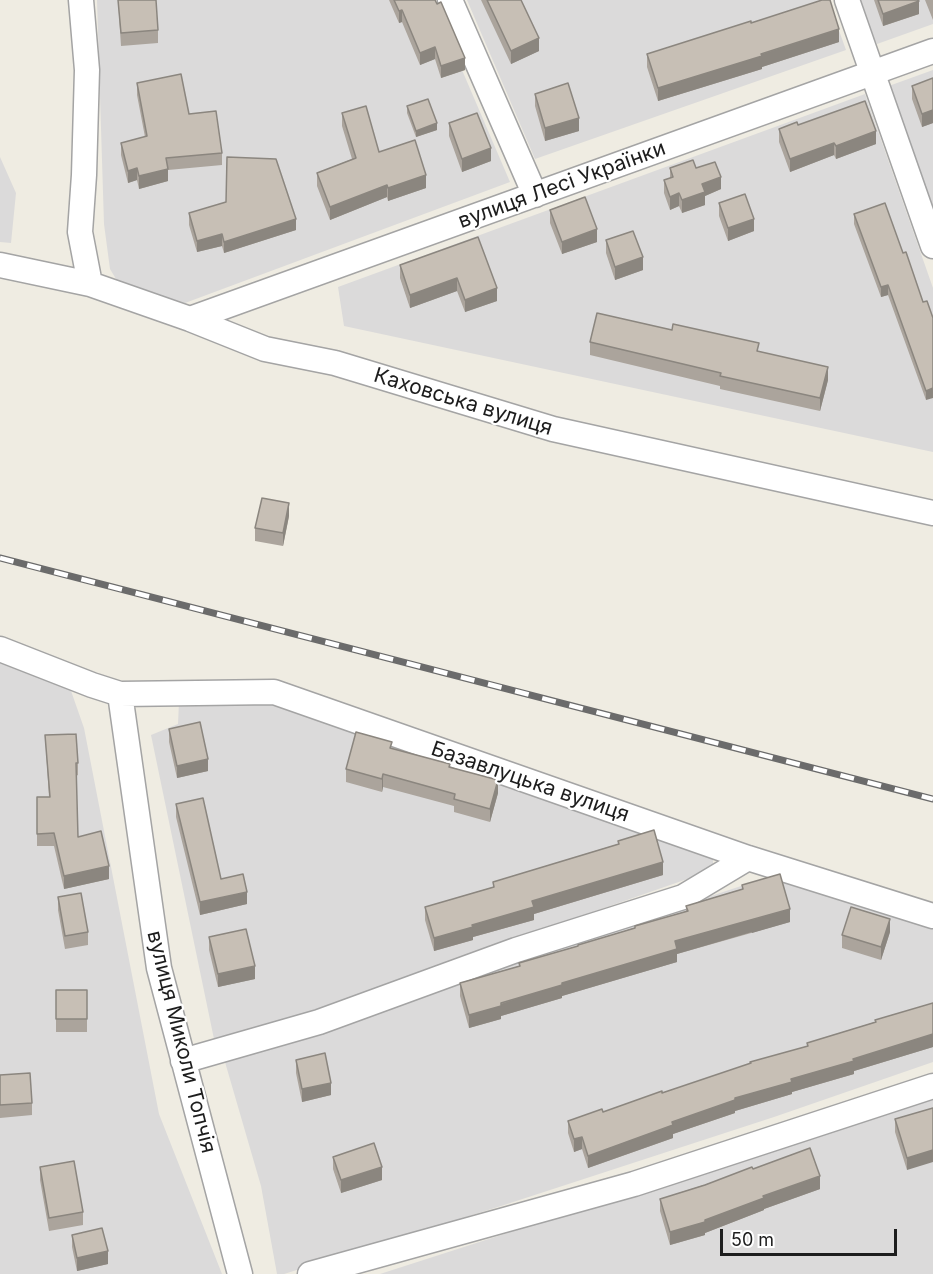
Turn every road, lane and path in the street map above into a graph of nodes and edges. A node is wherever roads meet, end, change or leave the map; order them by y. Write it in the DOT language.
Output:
graph roads {
  1 [pos="81,0"];
  2 [pos="450,0"];
  3 [pos="847,0"];
  4 [pos="933,51"];
  5 [pos="872,73"];
  6 [pos="535,195"];
  7 [pos="933,246"];
  8 [pos="0,265"];
  9 [pos="90,284"];
  10 [pos="190,319"];
  11 [pos="933,513"];
  12 [pos="0,649"];
  13 [pos="120,694"];
  14 [pos="748,858"];
  15 [pos="933,916"];
  16 [pos="183,1061"];
  17 [pos="933,1086"];
  18 [pos="240,1274"];
  19 [pos="310,1274"];
  1 -- 9 [label="street"];
  2 -- 6 [label="street"];
  3 -- 5 [label="street"];
  4 -- 5 [label="street, вулиця Лесі Українки"];
  5 -- 6 [label="street, вулиця Лесі Українки"];
  5 -- 7 [label="street"];
  6 -- 10 [label="street, вулиця Лесі Українки"];
  8 -- 9 [label="street, Каховська вулиця"];
  9 -- 10 [label="street, Каховська вулиця"];
  10 -- 11 [label="street, Каховська вулиця"];
  12 -- 13 [label="street"];
  13 -- 14 [label="street, Базавлуцька вулиця"];
  13 -- 16 [label="street, вулиця Миколи Топчія"];
  14 -- 15 [label="street, Базавлуцька вулиця"];
  14 -- 16 [label="street"];
  16 -- 18 [label="street, вулиця Миколи Топчія"];
  17 -- 19 [label="street"];
}
